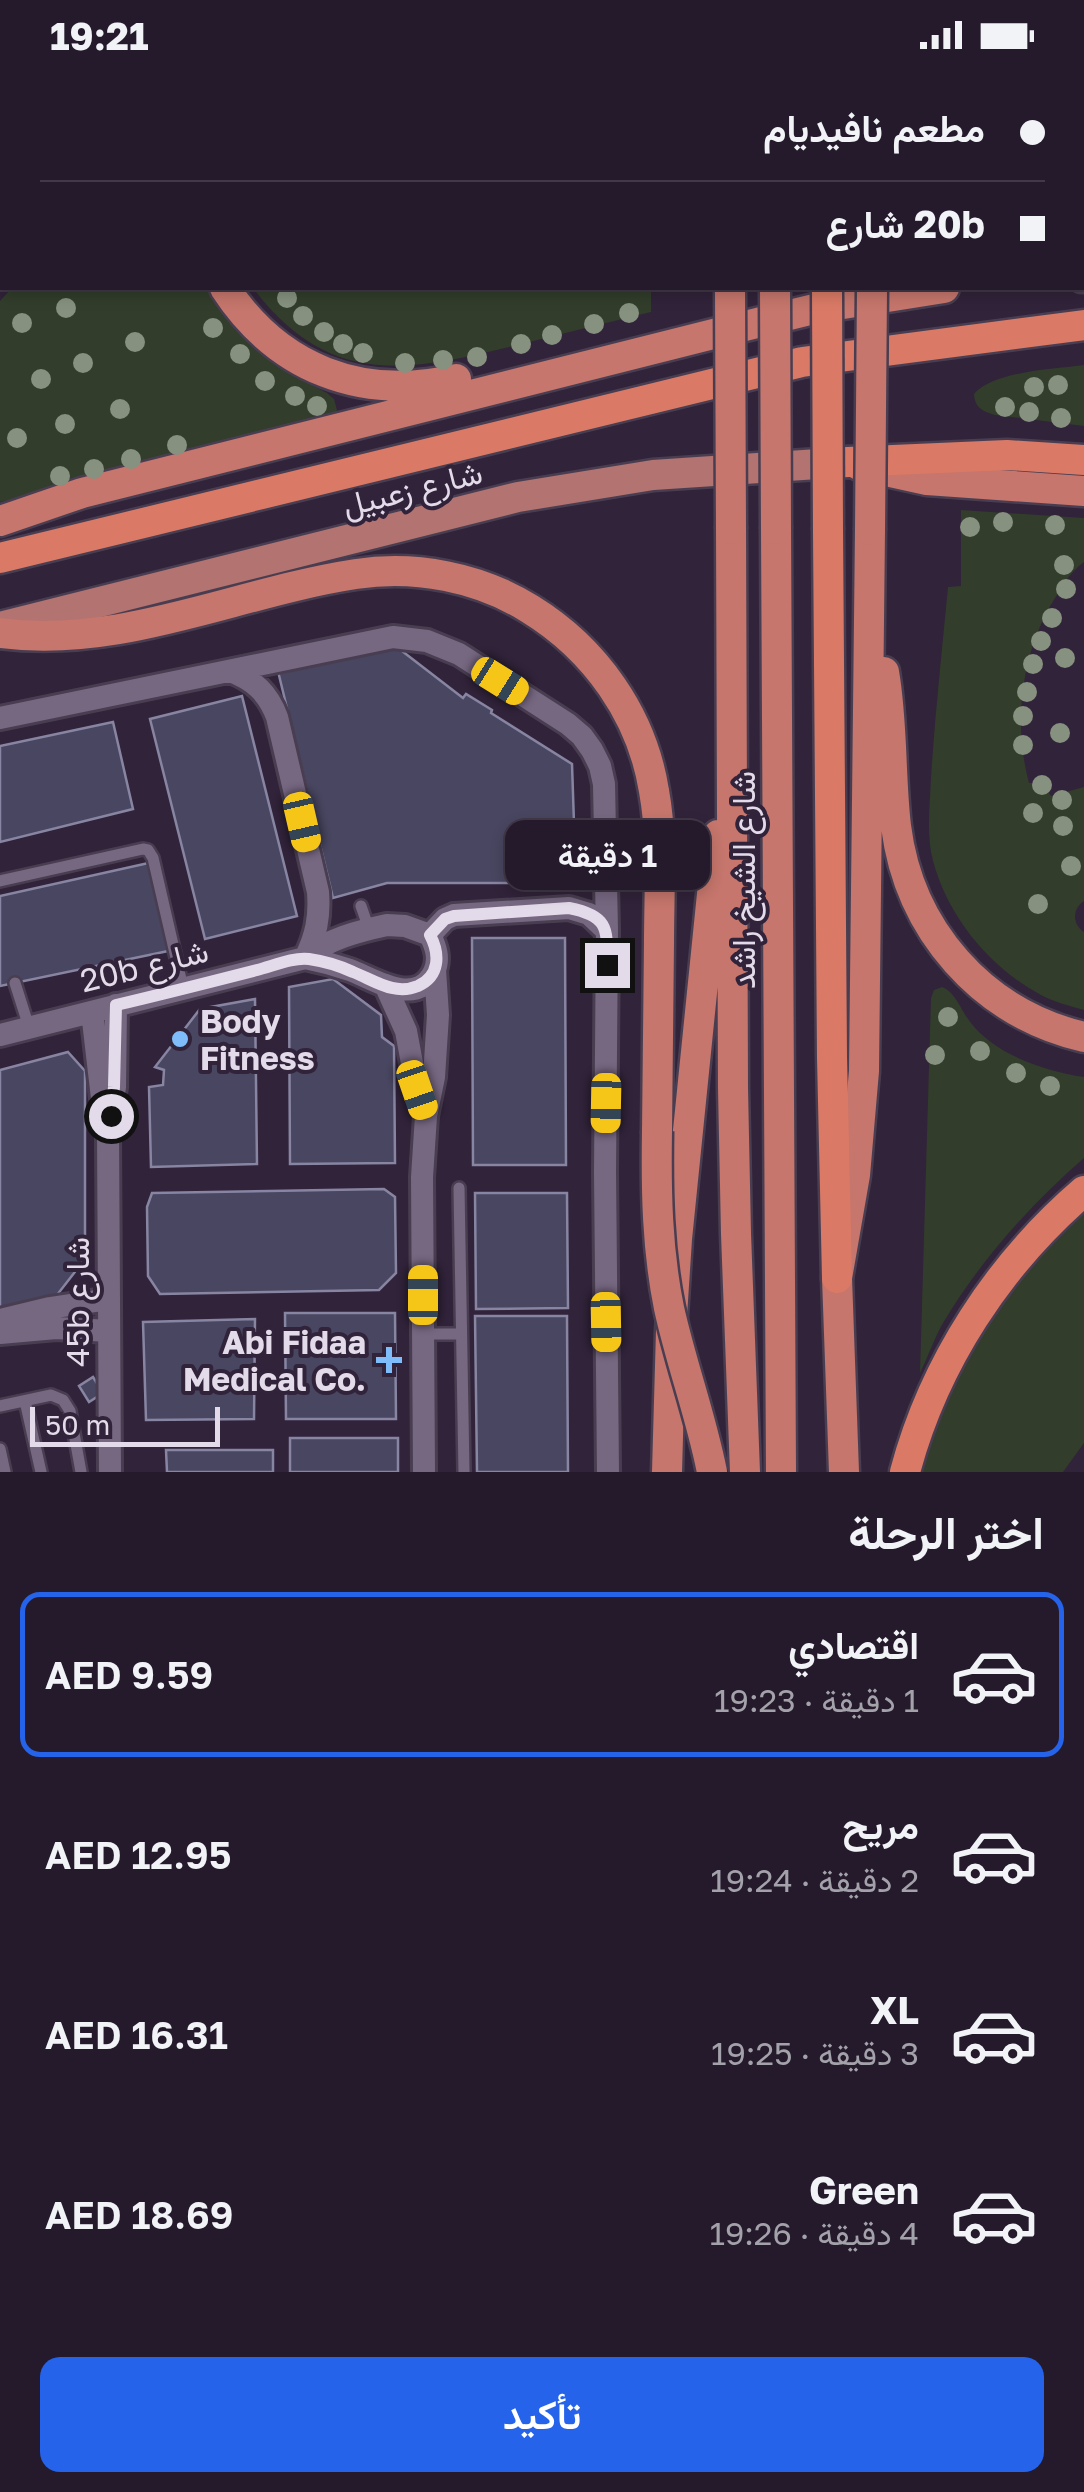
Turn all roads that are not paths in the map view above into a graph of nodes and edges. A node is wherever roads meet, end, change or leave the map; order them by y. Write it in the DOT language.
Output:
graph roads {
  1 [pos="226,290"];
  2 [pos="730,290"];
  3 [pos="774,290"];
  4 [pos="827,290"];
  5 [pos="872,290"];
  6 [pos="931,290"];
  7 [pos="753,324"];
  8 [pos="1084,325"];
  9 [pos="1084,460"];
  10 [pos="848,462"];
  11 [pos="1084,492"];
  12 [pos="0,521"];
  13 [pos="0,558"];
  14 [pos="869,621"];
  15 [pos="0,630"];
  16 [pos="230,671"];
  17 [pos="0,718"];
  18 [pos="733,779"];
  19 [pos="0,881"];
  20 [pos="361,906"];
  21 [pos="369,929"];
  22 [pos="607,931"];
  23 [pos="430,935"];
  24 [pos="304,958"];
  25 [pos="435,970"];
  26 [pos="16,983"];
  27 [pos="386,987"];
  28 [pos="183,988"];
  29 [pos="116,1005"];
  30 [pos="92,1012"];
  31 [pos="29,1027"];
  32 [pos="0,1034"];
  33 [pos="1084,1037"];
  34 [pos="426,1116"];
  35 [pos="108,1131"];
  36 [pos="459,1188"];
  37 [pos="1084,1191"];
  38 [pos="837,1278"];
  39 [pos="109,1298"];
  40 [pos="0,1320"];
  41 [pos="109,1331"];
  42 [pos="0,1333"];
  43 [pos="424,1334"];
  44 [pos="460,1334"];
  45 [pos="25,1401"];
  46 [pos="0,1406"];
  47 [pos="0,1448"];
  48 [pos="5,1472"];
  49 [pos="41,1472"];
  50 [pos="81,1472"];
  51 [pos="110,1472"];
  52 [pos="424,1472"];
  53 [pos="464,1472"];
  54 [pos="608,1472"];
  55 [pos="667,1472"];
  56 [pos="712,1472"];
  57 [pos="745,1472"];
  58 [pos="781,1472"];
  59 [pos="844,1472"];
  60 [pos="905,1472"];
  1 -- 7 [label="highway"];
  2 -- 18 [label="highway, bridge"];
  3 -- 58 [label="highway, شارع الشيخ راشد, bridge"];
  4 -- 38 [label="highway, bridge"];
  5 -- 14 [label="highway, bridge"];
  6 -- 7 [label="highway"];
  7 -- 12 [label="highway"];
  8 -- 13 [label="highway"];
  9 -- 10 [label="highway"];
  10 -- 11 [label="highway"];
  10 -- 15 [label="main road, شارع زعبيل"];
  14 -- 33 [label="highway"];
  14 -- 38 [label="highway"];
  15 -- 56 [label="highway, bridge"];
  16 -- 17 [label="street"];
  16 -- 22 [label="street"];
  16 -- 24 [label="street"];
  18 -- 55 [label="highway"];
  18 -- 57 [label="highway"];
  19 -- 28 [label="lane"];
  20 -- 21 [label="lane"];
  21 -- 23 [label="street"];
  21 -- 24 [label="street, 20b شارع"];
  22 -- 23 [label="street"];
  22 -- 54 [label="street"];
  23 -- 25 [label="street"];
  24 -- 27 [label="street"];
  24 -- 28 [label="street, 20b شارع"];
  25 -- 27 [label="street"];
  25 -- 34 [label="street"];
  26 -- 31 [label="lane"];
  27 -- 34 [label="street"];
  28 -- 29 [label="street, 20b شارع"];
  29 -- 30 [label="street, 20b شارع"];
  29 -- 35 [label="street, 45b شارع"];
  30 -- 31 [label="street, 20b شارع"];
  30 -- 35 [label="street, 45b شارع"];
  31 -- 32 [label="street, 20b شارع"];
  34 -- 43 [label="street"];
  35 -- 39 [label="street, 45b شارع"];
  36 -- 44 [label="lane"];
  37 -- 60 [label="highway"];
  38 -- 59 [label="highway"];
  39 -- 40 [label="street"];
  39 -- 41 [label="street, 45b شارع"];
  41 -- 42 [label="street"];
  41 -- 51 [label="street, 45b شارع"];
  43 -- 44 [label="lane"];
  43 -- 52 [label="street"];
  44 -- 53 [label="lane"];
  45 -- 46 [label="lane"];
  45 -- 49 [label="lane"];
  45 -- 50 [label="lane"];
  47 -- 48 [label="lane"];
}
